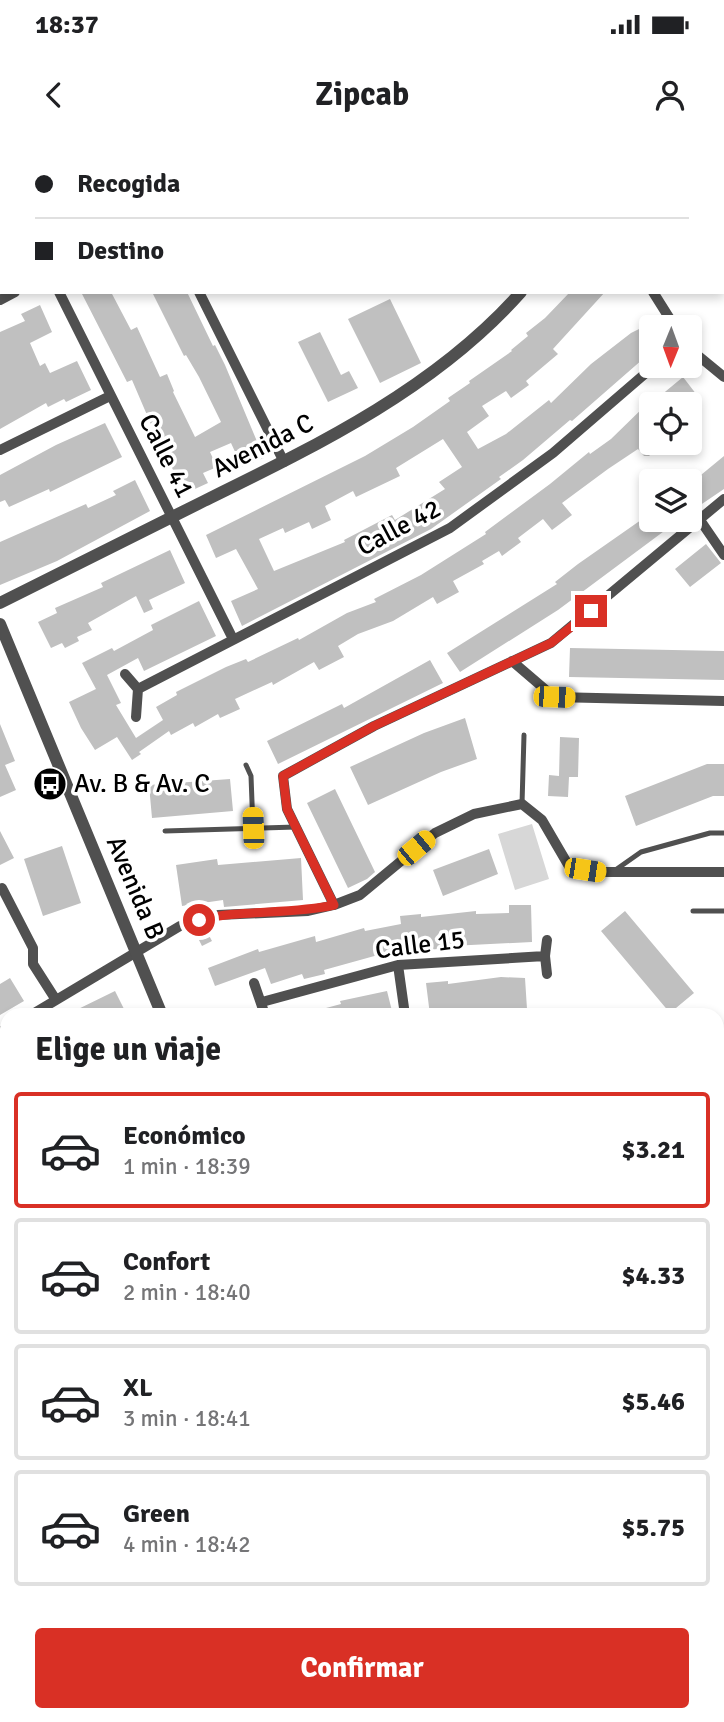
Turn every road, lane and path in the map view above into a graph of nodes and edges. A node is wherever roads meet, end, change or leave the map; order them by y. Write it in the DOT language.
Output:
graph roads {
  1 [pos="60,294"];
  2 [pos="201,294"];
  3 [pos="519,294"];
  4 [pos="654,294"];
  5 [pos="667,315"];
  6 [pos="702,359"];
  7 [pos="724,377"];
  8 [pos="640,378"];
  9 [pos="110,396"];
  10 [pos="0,450"];
  11 [pos="284,462"];
  12 [pos="724,499"];
  13 [pos="171,517"];
  14 [pos="702,518"];
  15 [pos="702,523"];
  16 [pos="685,532"];
  17 [pos="724,555"];
  18 [pos="0,603"];
  19 [pos="0,624"];
  20 [pos="233,639"];
  21 [pos="512,661"];
  22 [pos="125,674"];
  23 [pos="138,689"];
  24 [pos="724,701"];
  25 [pos="136,717"];
  26 [pos="524,735"];
  27 [pos="246,765"];
  28 [pos="522,804"];
  29 [pos="296,827"];
  30 [pos="253,828"];
  31 [pos="165,831"];
  32 [pos="724,833"];
  33 [pos="724,872"];
  34 [pos="612,873"];
  35 [pos="2,888"];
  36 [pos="334,905"];
  37 [pos="693,911"];
  38 [pos="724,911"];
  39 [pos="547,940"];
  40 [pos="137,953"];
  41 [pos="545,956"];
  42 [pos="398,965"];
  43 [pos="547,974"];
  44 [pos="254,983"];
  45 [pos="56,1000"];
  46 [pos="262,1002"];
  47 [pos="43,1008"];
  48 [pos="159,1008"];
  49 [pos="263,1008"];
  50 [pos="404,1008"];
  1 -- 9 [label="street, Calle 41"];
  2 -- 11 [label="street"];
  3 -- 11 [label="street, Avenida C"];
  4 -- 5 [label="street"];
  6 -- 7 [label="street"];
  8 -- 20 [label="street, Calle 42"];
  9 -- 10 [label="street"];
  9 -- 13 [label="street, Calle 41"];
  11 -- 13 [label="street, Avenida C"];
  12 -- 14 [label="street"];
  13 -- 18 [label="street, Avenida C"];
  13 -- 20 [label="street, Calle 41"];
  15 -- 17 [label="street"];
  16 -- 21 [label="street"];
  19 -- 40 [label="street, Avenida B"];
  20 -- 23 [label="street, Calle 42"];
  21 -- 24 [label="street"];
  21 -- 29 [label="street"];
  22 -- 23 [label="street"];
  23 -- 25 [label="street"];
  26 -- 28 [label="lane"];
  27 -- 30 [label="lane"];
  28 -- 34 [label="street"];
  28 -- 36 [label="street"];
  29 -- 30 [label="lane"];
  29 -- 36 [label="street"];
  30 -- 31 [label="lane"];
  32 -- 34 [label="lane"];
  33 -- 34 [label="street"];
  35 -- 45 [label="street"];
  36 -- 40 [label="street"];
  37 -- 38 [label="lane"];
  39 -- 41 [label="street"];
  40 -- 45 [label="street"];
  40 -- 48 [label="street, Avenida B"];
  41 -- 42 [label="street, Calle 15"];
  41 -- 43 [label="street"];
  42 -- 46 [label="street, Calle 15"];
  42 -- 50 [label="street"];
  44 -- 46 [label="street"];
  45 -- 47 [label="street"];
  46 -- 49 [label="street"];
}
